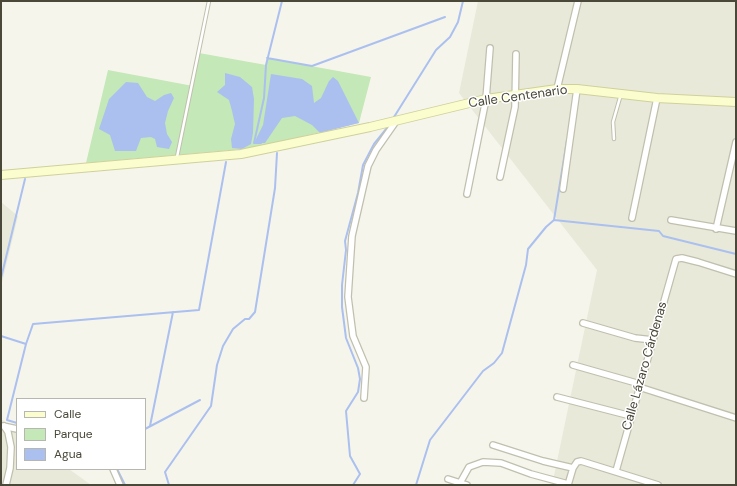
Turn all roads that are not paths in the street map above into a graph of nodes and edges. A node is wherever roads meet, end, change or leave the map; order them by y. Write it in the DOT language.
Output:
graph roads {
  1 [pos="209,1"];
  2 [pos="578,1"];
  3 [pos="490,48"];
  4 [pos="516,54"];
  5 [pos="558,89"];
  6 [pos="577,89"];
  7 [pos="621,94"];
  8 [pos="515,95"];
  9 [pos="657,98"];
  10 [pos="486,100"];
  11 [pos="736,102"];
  12 [pos="398,120"];
  13 [pos="614,139"];
  14 [pos="736,142"];
  15 [pos="177,160"];
  16 [pos="1,175"];
  17 [pos="500,177"];
  18 [pos="564,189"];
  19 [pos="467,194"];
  20 [pos="632,218"];
  21 [pos="671,220"];
  22 [pos="716,229"];
  23 [pos="736,231"];
  24 [pos="736,274"];
  25 [pos="582,323"];
  26 [pos="653,340"];
  27 [pos="573,365"];
  28 [pos="640,386"];
  29 [pos="558,396"];
  30 [pos="364,398"];
  31 [pos="631,416"];
  32 [pos="736,418"];
  33 [pos="3,426"];
  34 [pos="16,429"];
  35 [pos="493,445"];
  36 [pos="573,468"];
  37 [pos="113,470"];
  38 [pos="616,471"];
  39 [pos="448,479"];
  40 [pos="460,483"];
  41 [pos="568,484"];
  42 [pos="6,485"];
  43 [pos="120,485"];
  44 [pos="467,485"];
  45 [pos="658,485"];
  1 -- 15 [label="lane"];
  2 -- 5 [label="street"];
  3 -- 10 [label="street"];
  4 -- 8 [label="street"];
  5 -- 6 [label="street, Calle Centenario"];
  5 -- 8 [label="street, Calle Centenario"];
  6 -- 7 [label="street, Calle Centenario"];
  6 -- 18 [label="street"];
  7 -- 9 [label="street, Calle Centenario"];
  7 -- 13 [label="lane"];
  8 -- 10 [label="street, Calle Centenario"];
  8 -- 17 [label="street"];
  9 -- 11 [label="street, Calle Centenario"];
  9 -- 20 [label="street"];
  10 -- 12 [label="street, Calle Centenario"];
  10 -- 19 [label="street"];
  12 -- 15 [label="street, Calle Centenario"];
  12 -- 30 [label="street"];
  14 -- 22 [label="street"];
  15 -- 16 [label="street, Calle Centenario"];
  21 -- 22 [label="street"];
  22 -- 23 [label="street"];
  24 -- 26 [label="street, Calle Lázaro Cárdenas"];
  25 -- 26 [label="street"];
  26 -- 28 [label="street, Calle Lázaro Cárdenas"];
  27 -- 28 [label="street"];
  28 -- 31 [label="street, Calle Lázaro Cárdenas"];
  28 -- 32 [label="street"];
  29 -- 31 [label="street"];
  31 -- 38 [label="street, Calle Lázaro Cárdenas"];
  33 -- 34 [label="street"];
  33 -- 42 [label="street"];
  35 -- 36 [label="street"];
  36 -- 38 [label="street"];
  36 -- 41 [label="street"];
  37 -- 43 [label="street"];
  38 -- 45 [label="street"];
  39 -- 40 [label="street"];
  40 -- 41 [label="street"];
  40 -- 44 [label="street"];
}
